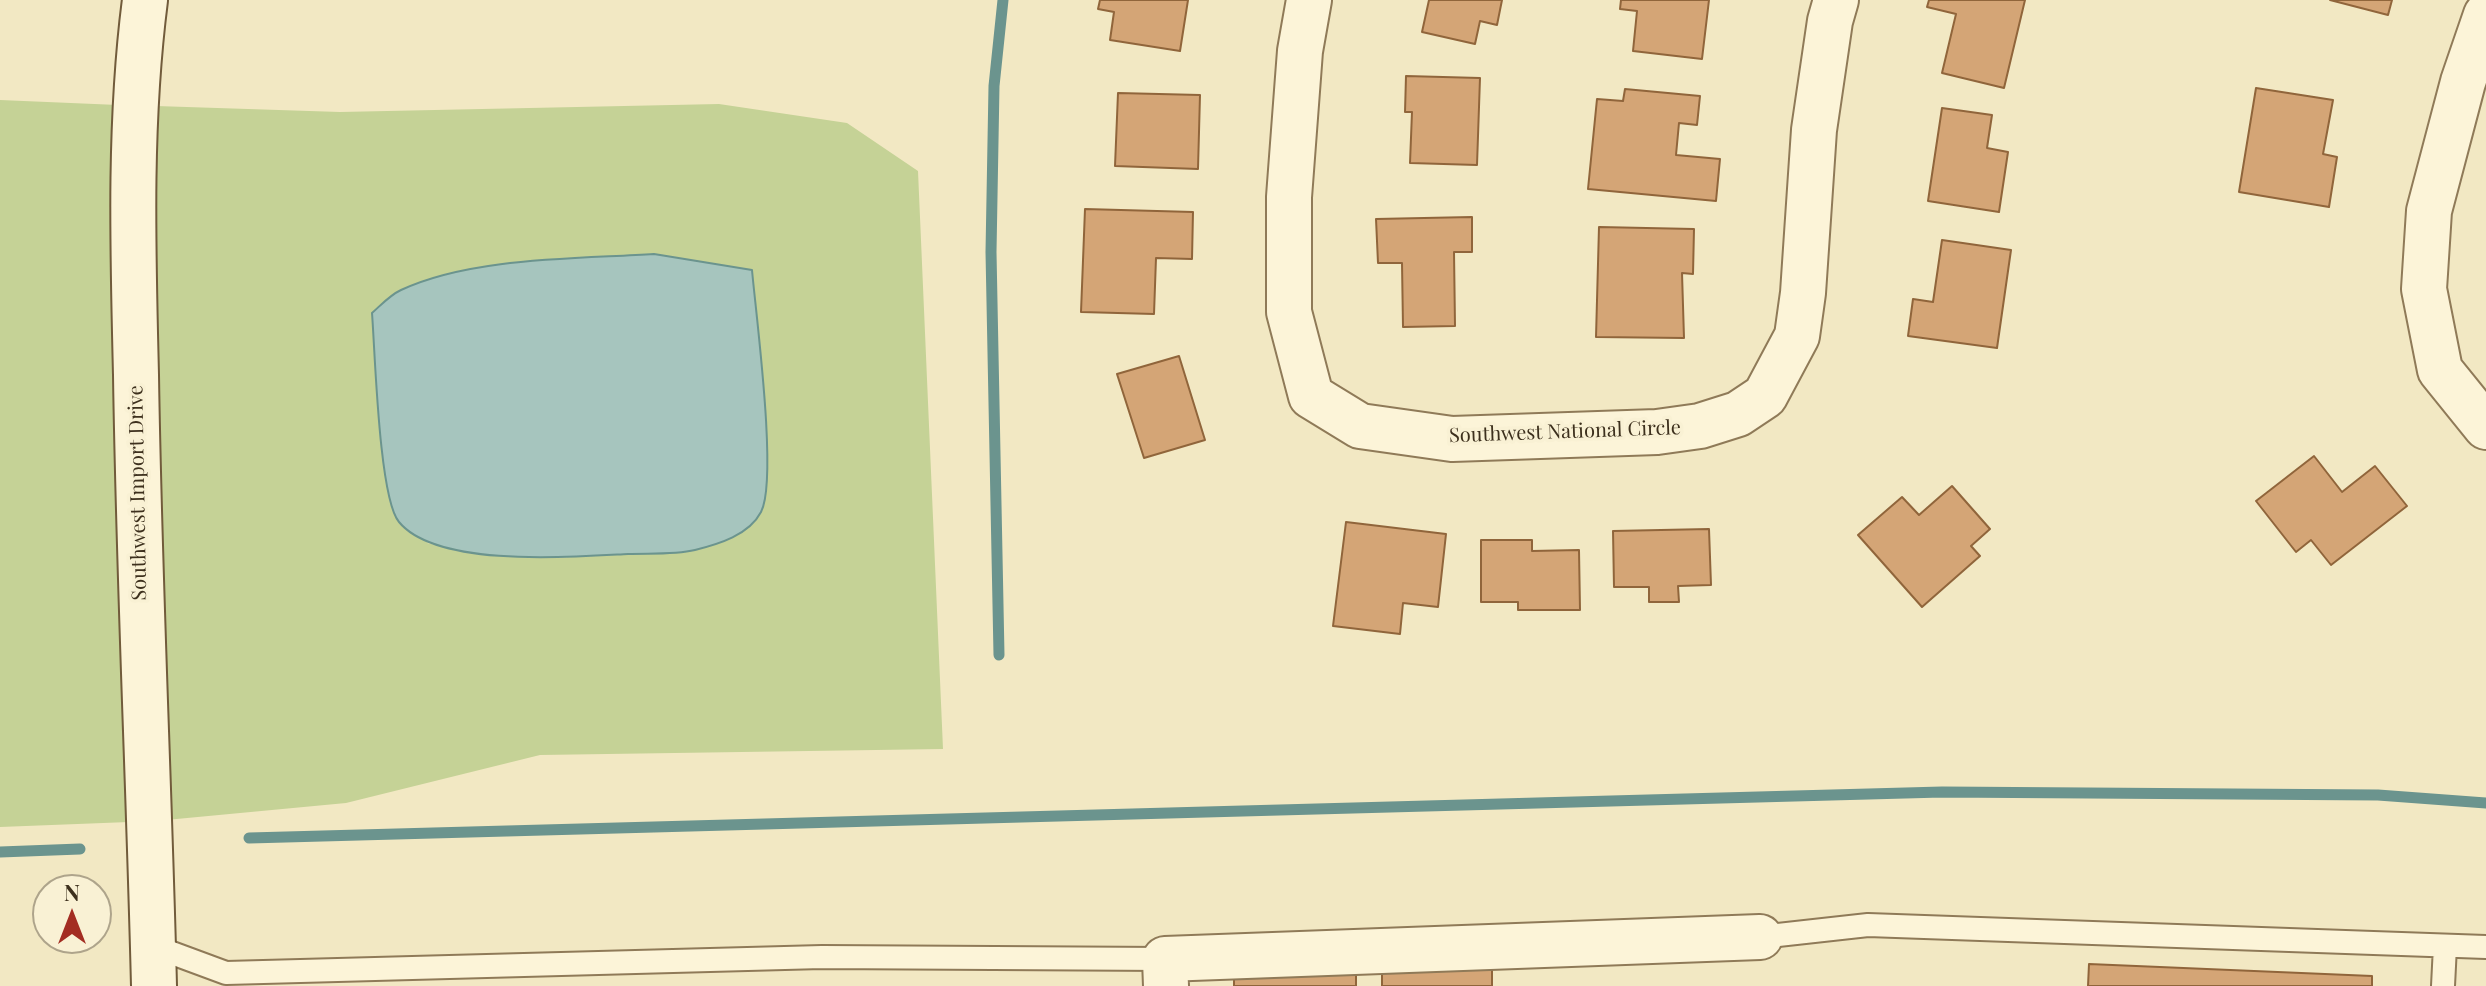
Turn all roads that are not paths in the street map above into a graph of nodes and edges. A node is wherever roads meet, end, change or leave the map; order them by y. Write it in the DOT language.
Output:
graph roads {
  1 [pos="145,0"];
  2 [pos="1309,0"];
  3 [pos="1836,0"];
  4 [pos="2486,15"];
  5 [pos="2486,427"];
  6 [pos="1760,937"];
  7 [pos="2445,946"];
  8 [pos="2486,947"];
  9 [pos="153,966"];
  10 [pos="1165,972"];
  11 [pos="226,973"];
  12 [pos="201,986"];
  13 [pos="2443,986"];
  1 -- 9 [label="street, Southwest Import Drive"];
  2 -- 3 [label="street, Southwest National Circle"];
  4 -- 5 [label="street"];
  6 -- 7 [label="lane"];
  6 -- 10 [label="street"];
  7 -- 8 [label="lane"];
  7 -- 13 [label="lane"];
  9 -- 11 [label="lane"];
  10 -- 11 [label="lane"];
  11 -- 12 [label="lane"];
}
